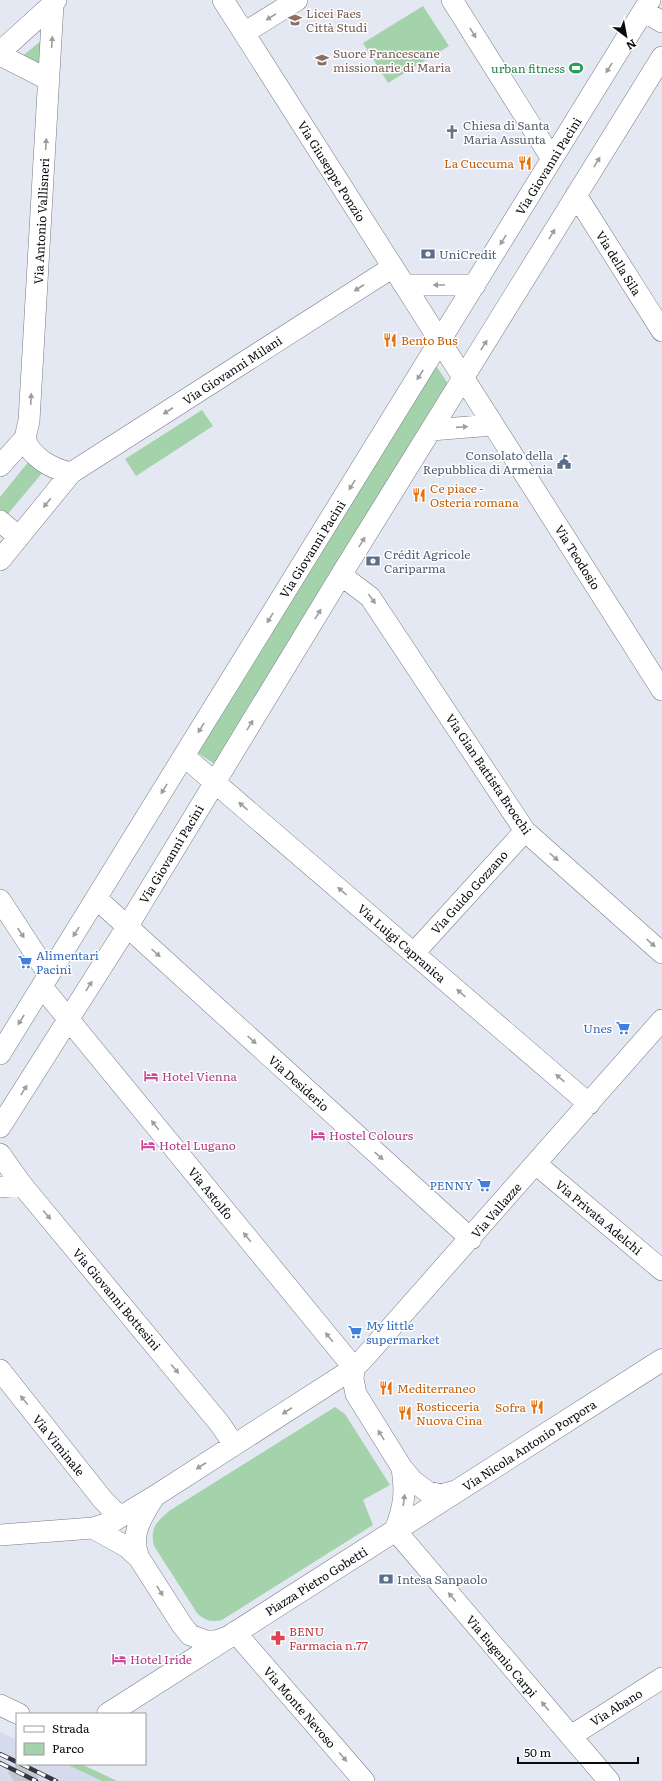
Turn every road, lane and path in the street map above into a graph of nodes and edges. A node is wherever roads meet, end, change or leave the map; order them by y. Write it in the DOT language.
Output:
graph roads {
  1 [pos="223,0"];
  2 [pos="297,0"];
  3 [pos="452,0"];
  4 [pos="55,2"];
  5 [pos="647,5"];
  6 [pos="662,22"];
  7 [pos="244,33"];
  8 [pos="0,54"];
  9 [pos="662,57"];
  10 [pos="49,80"];
  11 [pos="552,158"];
  12 [pos="576,195"];
  13 [pos="393,267"];
  14 [pos="404,285"];
  15 [pos="475,285"];
  16 [pos="662,331"];
  17 [pos="440,342"];
  18 [pos="463,378"];
  19 [pos="493,425"];
  20 [pos="431,430"];
  21 [pos="25,438"];
  22 [pos="0,466"];
  23 [pos="71,473"];
  24 [pos="0,521"];
  25 [pos="19,537"];
  26 [pos="0,560"];
  27 [pos="341,575"];
  28 [pos="662,690"];
  29 [pos="184,756"];
  30 [pos="215,782"];
  31 [pos="525,831"];
  32 [pos="97,899"];
  33 [pos="0,900"];
  34 [pos="127,927"];
  35 [pos="414,953"];
  36 [pos="662,953"];
  37 [pos="46,981"];
  38 [pos="68,1019"];
  39 [pos="662,1020"];
  40 [pos="0,1054"];
  41 [pos="589,1104"];
  42 [pos="0,1127"];
  43 [pos="0,1154"];
  44 [pos="536,1164"];
  45 [pos="22,1185"];
  46 [pos="0,1187"];
  47 [pos="470,1239"];
  48 [pos="662,1270"];
  49 [pos="662,1360"];
  50 [pos="354,1368"];
  51 [pos="0,1370"];
  52 [pos="320,1389"];
  53 [pos="359,1398"];
  54 [pos="234,1445"];
  55 [pos="402,1468"];
  56 [pos="456,1491"];
  57 [pos="155,1496"];
  58 [pos="116,1511"];
  59 [pos="93,1528"];
  60 [pos="396,1530"];
  61 [pos="0,1535"];
  62 [pos="139,1558"];
  63 [pos="182,1625"];
  64 [pos="230,1635"];
  65 [pos="174,1672"];
  66 [pos="662,1678"];
  67 [pos="0,1705"];
  68 [pos="17,1713"];
  69 [pos="110,1713"];
  70 [pos="571,1736"];
  71 [pos="364,1781"];
  72 [pos="609,1781"];
  1 -- 7 [label="street, Via Giuseppe Ponzio"];
  2 -- 7 [label="street, one-way"];
  3 -- 11 [label="street, one-way"];
  4 -- 8 [label="street"];
  10 -- 4 [label="street, Via Antonio Vallisneri, one-way"];
  5 -- 6 [label="street, Via Giovanni Pacini"];
  5 -- 11 [label="street, Via Giovanni Pacini, one-way"];
  7 -- 13 [label="street, Via Giuseppe Ponzio"];
  8 -- 10 [label="street"];
  12 -- 9 [label="street, Via Giovanni Pacini, one-way"];
  21 -- 10 [label="street, Via Antonio Vallisneri, one-way"];
  11 -- 15 [label="street, Via Giovanni Pacini, one-way"];
  12 -- 16 [label="street, Via della Sila"];
  18 -- 12 [label="street, Via Giovanni Pacini, one-way"];
  13 -- 14 [label="street, Via Giuseppe Ponzio"];
  13 -- 23 [label="street, Via Giovanni Milani, one-way"];
  15 -- 14 [label="street, one-way"];
  14 -- 17 [label="street, Via Giuseppe Ponzio"];
  15 -- 17 [label="street, Via Giovanni Pacini"];
  17 -- 18 [label="street"];
  17 -- 29 [label="street, Via Giovanni Pacini, one-way"];
  18 -- 19 [label="street, Via Teodosio"];
  18 -- 20 [label="street, Via Giovanni Pacini"];
  20 -- 19 [label="street, one-way"];
  19 -- 28 [label="street, Via Teodosio"];
  27 -- 20 [label="street, Via Giovanni Pacini, one-way"];
  21 -- 22 [label="street"];
  21 -- 23 [label="street"];
  23 -- 25 [label="street, Via Giovanni Milani, one-way"];
  24 -- 25 [label="street"];
  25 -- 26 [label="street, Via Giovanni Milani"];
  30 -- 27 [label="street, Via Giovanni Pacini, one-way"];
  27 -- 31 [label="street, Via Gian Battista Brocchi, one-way"];
  29 -- 30 [label="street"];
  29 -- 32 [label="street, Via Giovanni Pacini, one-way"];
  30 -- 34 [label="street, Via Giovanni Pacini"];
  35 -- 30 [label="street, Via Luigi Capranica, one-way"];
  31 -- 35 [label="street, Via Guido Gozzano"];
  31 -- 36 [label="street, Via Gian Battista Brocchi, one-way"];
  32 -- 34 [label="street"];
  32 -- 37 [label="street, Via Giovanni Pacini, one-way"];
  33 -- 37 [label="street, one-way"];
  38 -- 34 [label="street, Via Giovanni Pacini, one-way"];
  34 -- 47 [label="street, Via Desiderio, one-way"];
  41 -- 35 [label="street, Via Luigi Capranica, one-way"];
  37 -- 38 [label="street"];
  37 -- 40 [label="street, Via Giovanni Pacini, one-way"];
  42 -- 38 [label="street, Via Giovanni Pacini, one-way"];
  50 -- 38 [label="street, Via Astolfo, one-way"];
  39 -- 41 [label="street, Via Vallazze"];
  41 -- 44 [label="street, Via Vallazze"];
  43 -- 45 [label="street, Via Giovanni Bottesini"];
  44 -- 47 [label="street, Via Vallazze"];
  44 -- 48 [label="street, Via Privata Adelchi"];
  45 -- 46 [label="street"];
  45 -- 54 [label="street, Via Giovanni Bottesini, one-way"];
  47 -- 50 [label="street, Via Vallazze"];
  49 -- 56 [label="main road, Via Nicola Antonio Porpora"];
  50 -- 52 [label="street, Via Vallazze"];
  50 -- 53 [label="street"];
  58 -- 51 [label="street, Via Viminale, one-way"];
  52 -- 53 [label="street"];
  52 -- 54 [label="street, Piazza Pietro Gobetti, one-way"];
  55 -- 53 [label="street, one-way"];
  54 -- 57 [label="street, Piazza Pietro Gobetti, one-way"];
  55 -- 56 [label="street"];
  60 -- 55 [label="street, one-way"];
  56 -- 60 [label="main road, Via Nicola Antonio Porpora"];
  57 -- 58 [label="street, Piazza Pietro Gobetti"];
  57 -- 62 [label="street, Piazza Pietro Gobetti"];
  58 -- 59 [label="street, Piazza Pietro Gobetti"];
  59 -- 61 [label="street"];
  59 -- 62 [label="street, Piazza Pietro Gobetti"];
  60 -- 64 [label="main road, Piazza Pietro Gobetti"];
  70 -- 60 [label="street, Via Eugenio Carpi, one-way"];
  62 -- 63 [label="street, Piazza Pietro Gobetti, one-way"];
  63 -- 64 [label="street, Piazza Pietro Gobetti"];
  63 -- 65 [label="street, Piazza Pietro Gobetti"];
  64 -- 65 [label="main road"];
  64 -- 71 [label="street, Via Monte Nevoso, one-way"];
  65 -- 69 [label="main road"];
  66 -- 70 [label="street, Via Abano"];
  67 -- 68 [label="street"];
  70 -- 72 [label="street, Via Eugenio Carpi"];
}
